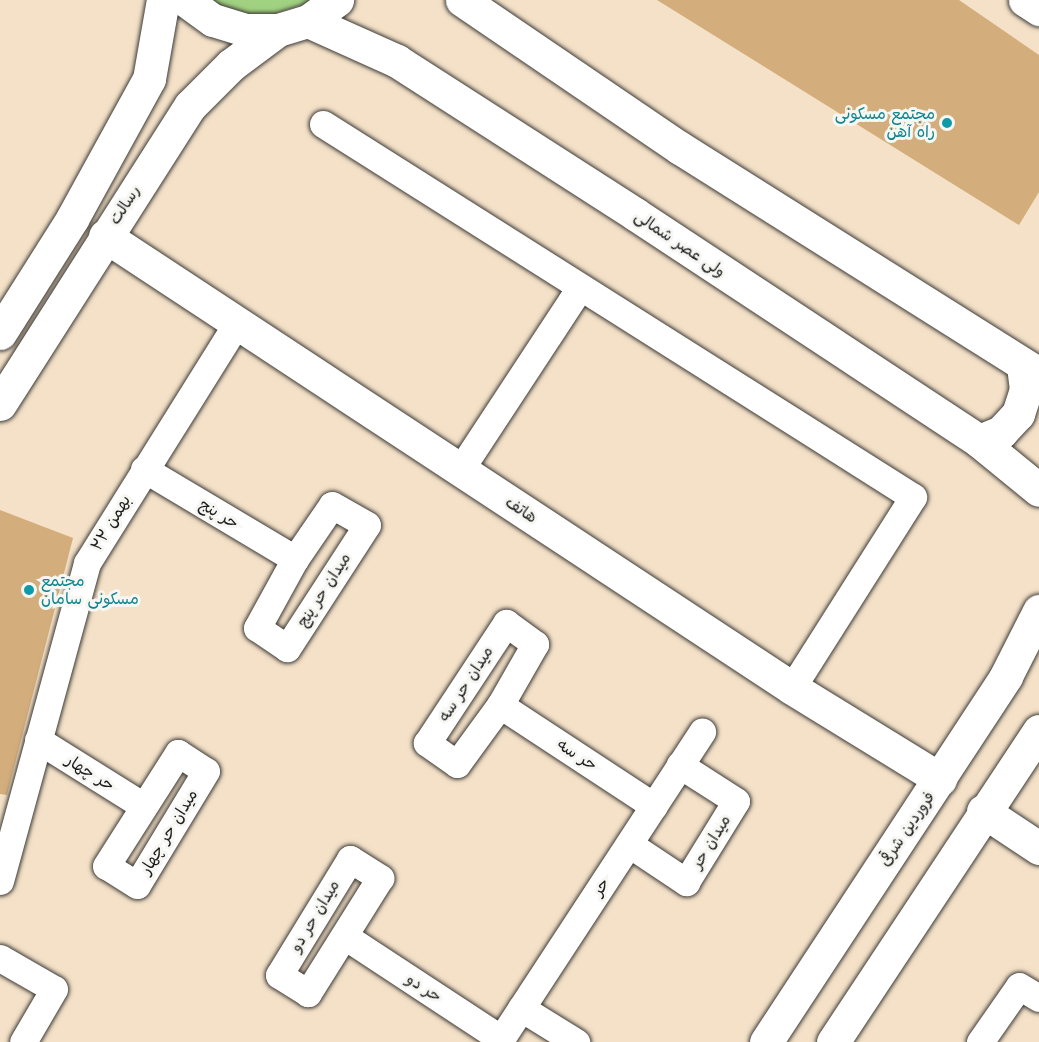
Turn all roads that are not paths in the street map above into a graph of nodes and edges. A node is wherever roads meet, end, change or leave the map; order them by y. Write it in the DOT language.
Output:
graph roads {
  1 [pos="163,0"];
  2 [pos="185,0"];
  3 [pos="337,0"];
  4 [pos="462,0"];
  5 [pos="1025,0"];
  6 [pos="1039,9"];
  7 [pos="293,26"];
  8 [pos="323,124"];
  9 [pos="105,236"];
  10 [pos="580,287"];
  11 [pos="236,325"];
  12 [pos="0,333"];
  13 [pos="1031,370"];
  14 [pos="0,404"];
  15 [pos="979,441"];
  16 [pos="144,469"];
  17 [pos="460,470"];
  18 [pos="1039,490"];
  19 [pos="295,559"];
  20 [pos="1036,626"];
  21 [pos="792,688"];
  22 [pos="500,705"];
  23 [pos="1039,731"];
  24 [pos="702,732"];
  25 [pos="38,740"];
  26 [pos="680,765"];
  27 [pos="940,779"];
  28 [pos="142,805"];
  29 [pos="654,806"];
  30 [pos="983,811"];
  31 [pos="629,844"];
  32 [pos="1039,848"];
  33 [pos="0,881"];
  34 [pos="346,937"];
  35 [pos="0,958"];
  36 [pos="1039,998"];
  37 [pos="521,1008"];
  38 [pos="500,1041"];
  39 [pos="23,1042"];
  40 [pos="576,1042"];
  41 [pos="766,1042"];
  42 [pos="833,1042"];
  43 [pos="980,1042"];
  1 -- 12 [label="main road"];
  2 -- 7 [label="main road"];
  3 -- 7 [label="main road, رسالت"];
  4 -- 13 [label="main road"];
  5 -- 6 [label="main road"];
  7 -- 9 [label="main road, رسالت"];
  7 -- 15 [label="main road, ولی عصر شمالی"];
  8 -- 10 [label="street"];
  9 -- 11 [label="main road, هاتف"];
  9 -- 14 [label="main road, رسالت"];
  10 -- 17 [label="street"];
  10 -- 21 [label="street"];
  11 -- 16 [label="street, ۲۲ بهمن"];
  11 -- 17 [label="main road, هاتف"];
  13 -- 15 [label="main road"];
  15 -- 18 [label="main road, ولی عصر شمالی"];
  16 -- 19 [label="street, حر پنج"];
  16 -- 25 [label="street, ۲۲ بهمن"];
  17 -- 21 [label="main road, هاتف"];
  19 -- 19 [label="street, میدان حر پنج"];
  20 -- 27 [label="main road, فروردین شرقی"];
  21 -- 27 [label="main road, هاتف"];
  22 -- 22 [label="street, میدان حر سه"];
  22 -- 29 [label="street, حر سه"];
  23 -- 30 [label="main road"];
  24 -- 26 [label="street, حر"];
  25 -- 28 [label="street, حر چهار"];
  25 -- 33 [label="street, ۲۲ بهمن"];
  26 -- 29 [label="street, حر"];
  26 -- 31 [label="street, میدان حر"];
  27 -- 41 [label="main road, فروردین شرقی"];
  29 -- 31 [label="street, حر"];
  30 -- 32 [label="main road"];
  30 -- 42 [label="main road"];
  31 -- 37 [label="street, حر"];
  34 -- 34 [label="street, میدان حر دو"];
  34 -- 38 [label="street, حر دو"];
  35 -- 39 [label="street"];
  36 -- 43 [label="street"];
  37 -- 38 [label="street, حر"];
  37 -- 40 [label="street"];
}
